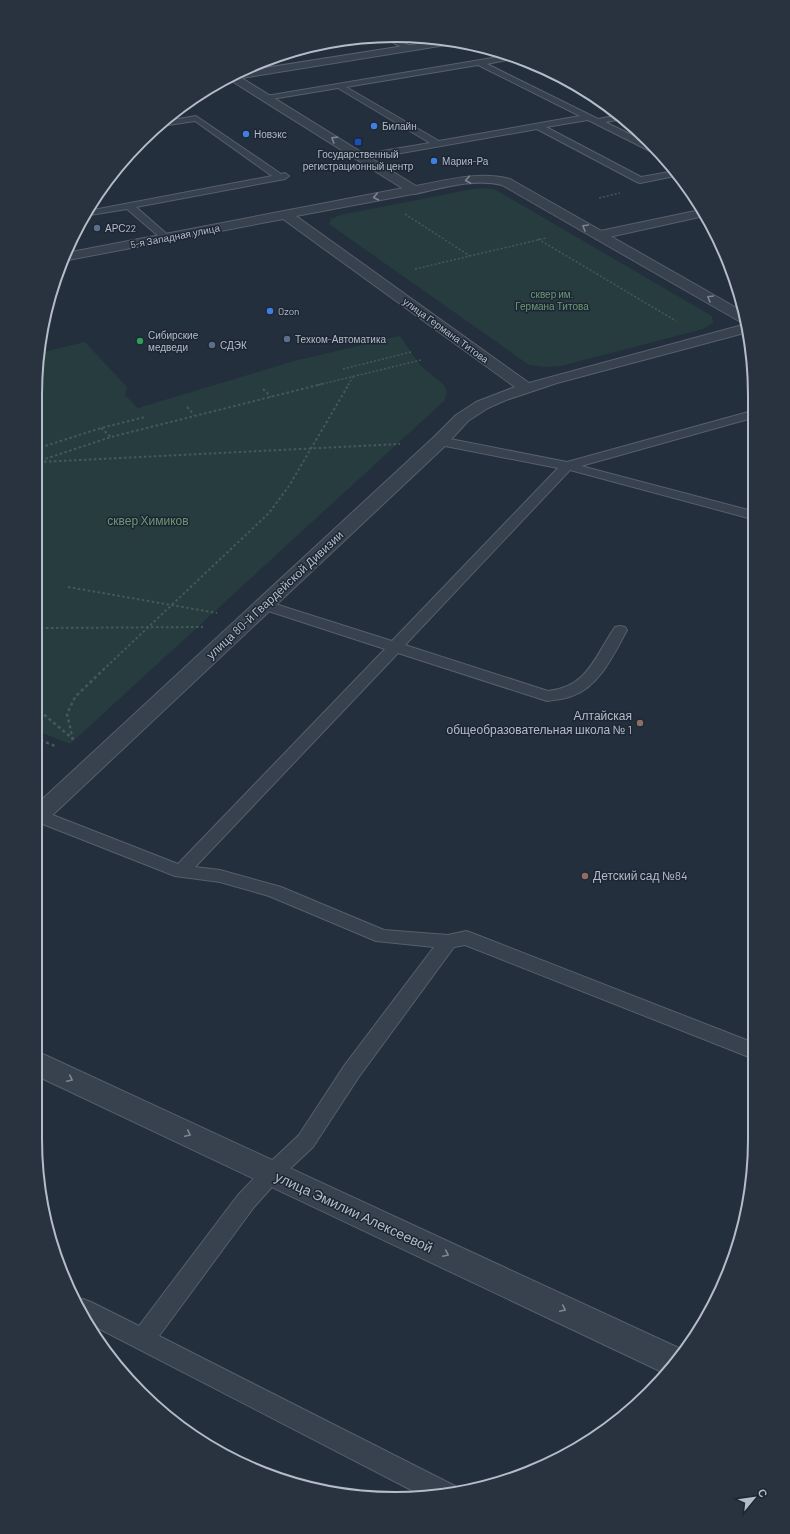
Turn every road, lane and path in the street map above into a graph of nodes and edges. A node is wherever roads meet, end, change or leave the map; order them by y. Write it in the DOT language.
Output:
graph roads {
  1 [pos="398,42"];
  2 [pos="432,44"];
  3 [pos="410,48"];
  4 [pos="501,59"];
  5 [pos="478,62"];
  6 [pos="251,73"];
  7 [pos="236,79"];
  8 [pos="339,86"];
  9 [pos="266,98"];
  10 [pos="590,117"];
  11 [pos="614,118"];
  12 [pos="599,121"];
  13 [pos="172,122"];
  14 [pos="540,127"];
  15 [pos="437,143"];
  16 [pos="645,145"];
  17 [pos="362,157"];
  18 [pos="670,174"];
  19 [pos="414,190"];
  20 [pos="129,206"];
  21 [pos="399,210"];
  22 [pos="92,213"];
  23 [pos="698,214"];
  24 [pos="286,215"];
  25 [pos="600,236"];
  26 [pos="166,238"];
  27 [pos="546,238"];
  28 [pos="538,239"];
  29 [pos="470,256"];
  30 [pos="70,257"];
  31 [pos="415,269"];
  32 [pos="738,315"];
  33 [pos="676,321"];
  34 [pos="742,329"];
  35 [pos="411,352"];
  36 [pos="421,360"];
  37 [pos="343,369"];
  38 [pos="353,377"];
  39 [pos="526,388"];
  40 [pos="263,389"];
  41 [pos="271,397"];
  42 [pos="187,407"];
  43 [pos="194,415"];
  44 [pos="748,415"];
  45 [pos="145,417"];
  46 [pos="101,428"];
  47 [pos="111,437"];
  48 [pos="440,441"];
  49 [pos="404,444"];
  50 [pos="42,447"];
  51 [pos="311,449"];
  52 [pos="42,460"];
  53 [pos="42,462"];
  54 [pos="566,466"];
  55 [pos="748,514"];
  56 [pos="68,587"];
  57 [pos="264,605"];
  58 [pos="172,606"];
  59 [pos="221,614"];
  60 [pos="206,627"];
  61 [pos="42,628"];
  62 [pos="148,628"];
  63 [pos="620,630"];
  64 [pos="395,647"];
  65 [pos="42,713"];
  66 [pos="42,741"];
  67 [pos="55,746"];
  68 [pos="42,812"];
  69 [pos="42,819"];
  70 [pos="181,872"];
  71 [pos="448,942"];
  72 [pos="748,1049"];
  73 [pos="42,1066"];
  74 [pos="272,1173"];
  75 [pos="86,1311"];
  76 [pos="142,1340"];
  77 [pos="670,1360"];
  78 [pos="435,1490"];
  1 -- 3 [label="lane"];
  2 -- 3 [label="street"];
  3 -- 6 [label="street"];
  4 -- 5 [label="lane"];
  5 -- 8 [label="lane"];
  5 -- 10 [label="lane"];
  7 -- 9 [label="street"];
  8 -- 9 [label="lane"];
  8 -- 15 [label="lane"];
  17 -- 9 [label="street, one-way"];
  10 -- 12 [label="lane"];
  10 -- 14 [label="lane"];
  11 -- 12 [label="lane"];
  12 -- 16 [label="lane"];
  13 -- 20 [label="lane"];
  14 -- 15 [label="lane"];
  14 -- 18 [label="lane"];
  15 -- 17 [label="lane"];
  17 -- 19 [label="street"];
  19 -- 24 [label="street, one-way"];
  25 -- 19 [label="street, one-way"];
  20 -- 22 [label="lane"];
  20 -- 26 [label="lane"];
  21 -- 29 [label="path"];
  23 -- 25 [label="street"];
  24 -- 26 [label="street, 5-я Западная улица"];
  24 -- 39 [label="street, улица Германа Титова"];
  32 -- 25 [label="street, one-way"];
  26 -- 30 [label="street, 5-я Западная улица"];
  27 -- 28 [label="path"];
  28 -- 29 [label="path"];
  28 -- 33 [label="path"];
  29 -- 31 [label="path"];
  34 -- 39 [label="street"];
  35 -- 37 [label="path"];
  36 -- 38 [label="path"];
  38 -- 41 [label="path"];
  38 -- 51 [label="path"];
  39 -- 48 [label="street, улица 80-й Гвардейской Дивизии"];
  40 -- 41 [label="path"];
  41 -- 43 [label="path"];
  42 -- 43 [label="path"];
  43 -- 47 [label="path"];
  44 -- 54 [label="lane"];
  45 -- 46 [label="path"];
  46 -- 47 [label="path"];
  46 -- 50 [label="path"];
  47 -- 52 [label="path"];
  48 -- 54 [label="lane"];
  48 -- 57 [label="street, улица 80-й Гвардейской Дивизии"];
  49 -- 51 [label="path"];
  51 -- 53 [label="path"];
  51 -- 58 [label="path"];
  54 -- 55 [label="lane"];
  54 -- 64 [label="lane"];
  56 -- 58 [label="path"];
  57 -- 64 [label="lane"];
  57 -- 68 [label="street, улица 80-й Гвардейской Дивизии"];
  58 -- 59 [label="path"];
  58 -- 62 [label="path"];
  60 -- 62 [label="path"];
  61 -- 62 [label="path"];
  62 -- 65 [label="path"];
  63 -- 64 [label="lane"];
  64 -- 70 [label="lane"];
  66 -- 67 [label="path"];
  69 -- 70 [label="lane"];
  70 -- 71 [label="lane"];
  71 -- 72 [label="lane"];
  71 -- 74 [label="lane"];
  73 -- 74 [label="street, улица Эмилии Алексеевой, one-way"];
  74 -- 76 [label="lane"];
  74 -- 77 [label="street, улица Эмилии Алексеевой, one-way"];
  75 -- 76 [label="lane"];
  76 -- 78 [label="lane"];
}
